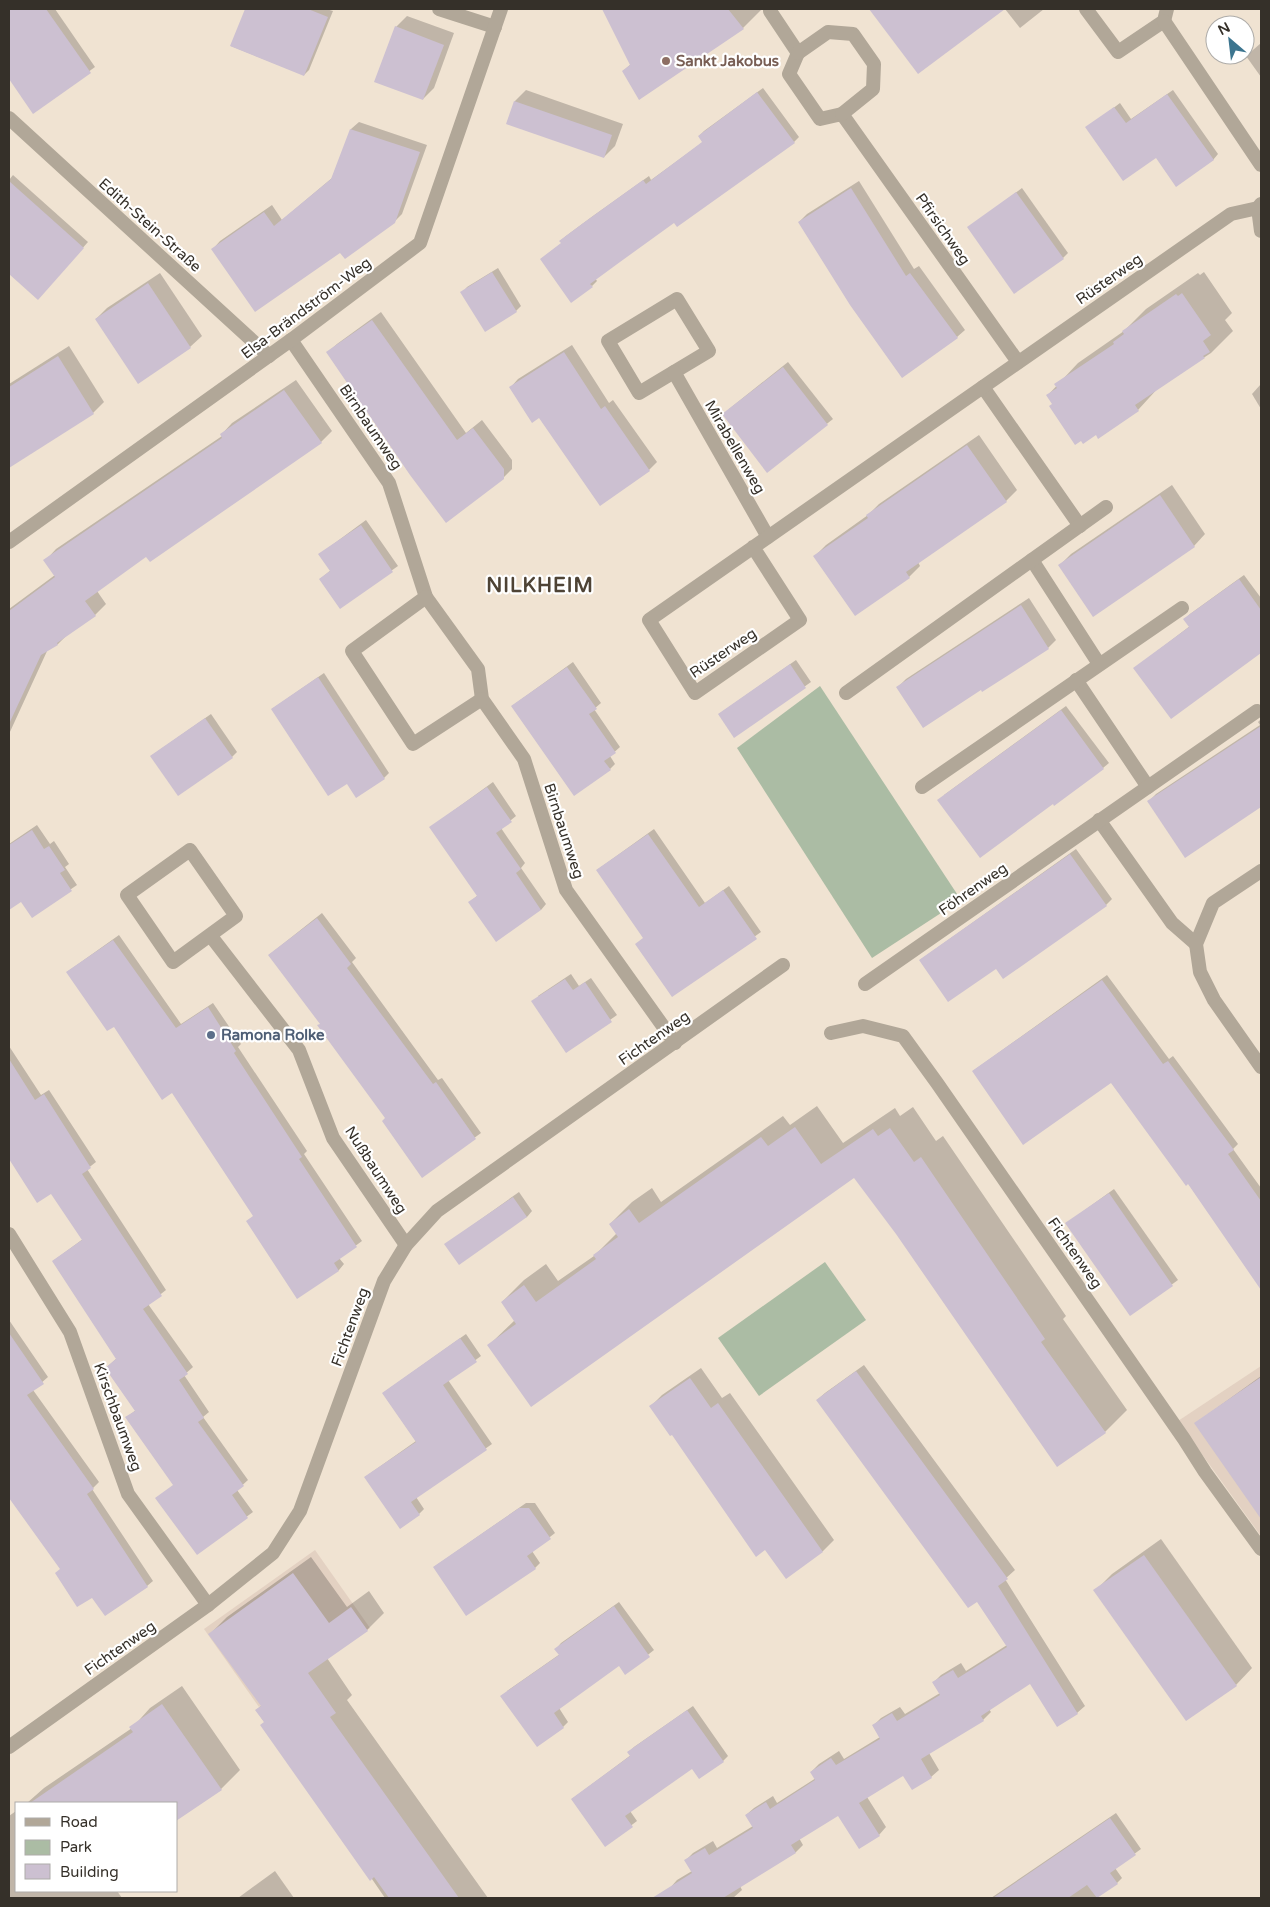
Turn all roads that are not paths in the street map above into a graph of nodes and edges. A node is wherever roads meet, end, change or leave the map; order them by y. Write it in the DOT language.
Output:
graph roads {
  1 [pos="439,9"];
  2 [pos="501,9"];
  3 [pos="1086,9"];
  4 [pos="770,11"];
  5 [pos="1166,15"];
  6 [pos="495,27"];
  7 [pos="798,52"];
  8 [pos="842,114"];
  9 [pos="9,118"];
  10 [pos="1261,165"];
  11 [pos="1260,206"];
  12 [pos="1261,231"];
  13 [pos="292,340"];
  14 [pos="268,356"];
  15 [pos="1018,362"];
  16 [pos="674,372"];
  17 [pos="982,387"];
  18 [pos="1106,507"];
  19 [pos="1080,526"];
  20 [pos="768,537"];
  21 [pos="9,542"];
  22 [pos="753,547"];
  23 [pos="1032,560"];
  24 [pos="426,597"];
  25 [pos="1182,608"];
  26 [pos="1099,664"];
  27 [pos="1076,680"];
  28 [pos="846,693"];
  29 [pos="482,699"];
  30 [pos="1257,711"];
  31 [pos="922,787"];
  32 [pos="1148,787"];
  33 [pos="1099,820"];
  34 [pos="1261,871"];
  35 [pos="210,935"];
  36 [pos="1196,944"];
  37 [pos="783,965"];
  38 [pos="865,984"];
  39 [pos="831,1033"];
  40 [pos="675,1043"];
  41 [pos="1261,1067"];
  42 [pos="9,1234"];
  43 [pos="406,1246"];
  44 [pos="1261,1550"];
  45 [pos="208,1605"];
  46 [pos="9,1747"];
  1 -- 6 [label="street"];
  2 -- 6 [label="street, Elsa-Brändström-Weg"];
  3 -- 5 [label="street"];
  4 -- 7 [label="street"];
  5 -- 10 [label="street"];
  6 -- 13 [label="street, Elsa-Brändström-Weg"];
  7 -- 8 [label="street"];
  7 -- 8 [label="street"];
  8 -- 15 [label="street, Pfirsichweg"];
  9 -- 14 [label="street, Edith-Stein-Straße"];
  11 -- 12 [label="street"];
  11 -- 15 [label="street, Rüsterweg"];
  13 -- 14 [label="street, Elsa-Brändström-Weg"];
  13 -- 24 [label="street, Birnbaumweg"];
  14 -- 21 [label="street, Elsa-Brändström-Weg"];
  15 -- 17 [label="street, Rüsterweg"];
  16 -- 16 [label="street"];
  16 -- 20 [label="street, Mirabellenweg"];
  17 -- 19 [label="street"];
  17 -- 20 [label="street, Rüsterweg"];
  18 -- 19 [label="street"];
  19 -- 23 [label="street"];
  20 -- 22 [label="street, Rüsterweg"];
  22 -- 22 [label="street, Rüsterweg"];
  23 -- 26 [label="street"];
  23 -- 28 [label="street"];
  24 -- 29 [label="street, Birnbaumweg"];
  24 -- 29 [label="street"];
  25 -- 26 [label="street"];
  26 -- 27 [label="street"];
  27 -- 31 [label="street"];
  27 -- 32 [label="street"];
  29 -- 40 [label="street, Birnbaumweg"];
  30 -- 32 [label="street, Föhrenweg"];
  32 -- 33 [label="street, Föhrenweg"];
  33 -- 36 [label="street"];
  33 -- 38 [label="street, Föhrenweg"];
  34 -- 36 [label="street"];
  35 -- 35 [label="street"];
  35 -- 43 [label="street, Nußbaumweg"];
  36 -- 41 [label="street"];
  37 -- 40 [label="street, Fichtenweg"];
  39 -- 44 [label="street, Fichtenweg"];
  40 -- 43 [label="street, Fichtenweg"];
  42 -- 45 [label="street, Kirschbaumweg"];
  43 -- 45 [label="street, Fichtenweg"];
  45 -- 46 [label="street, Fichtenweg"];
}
